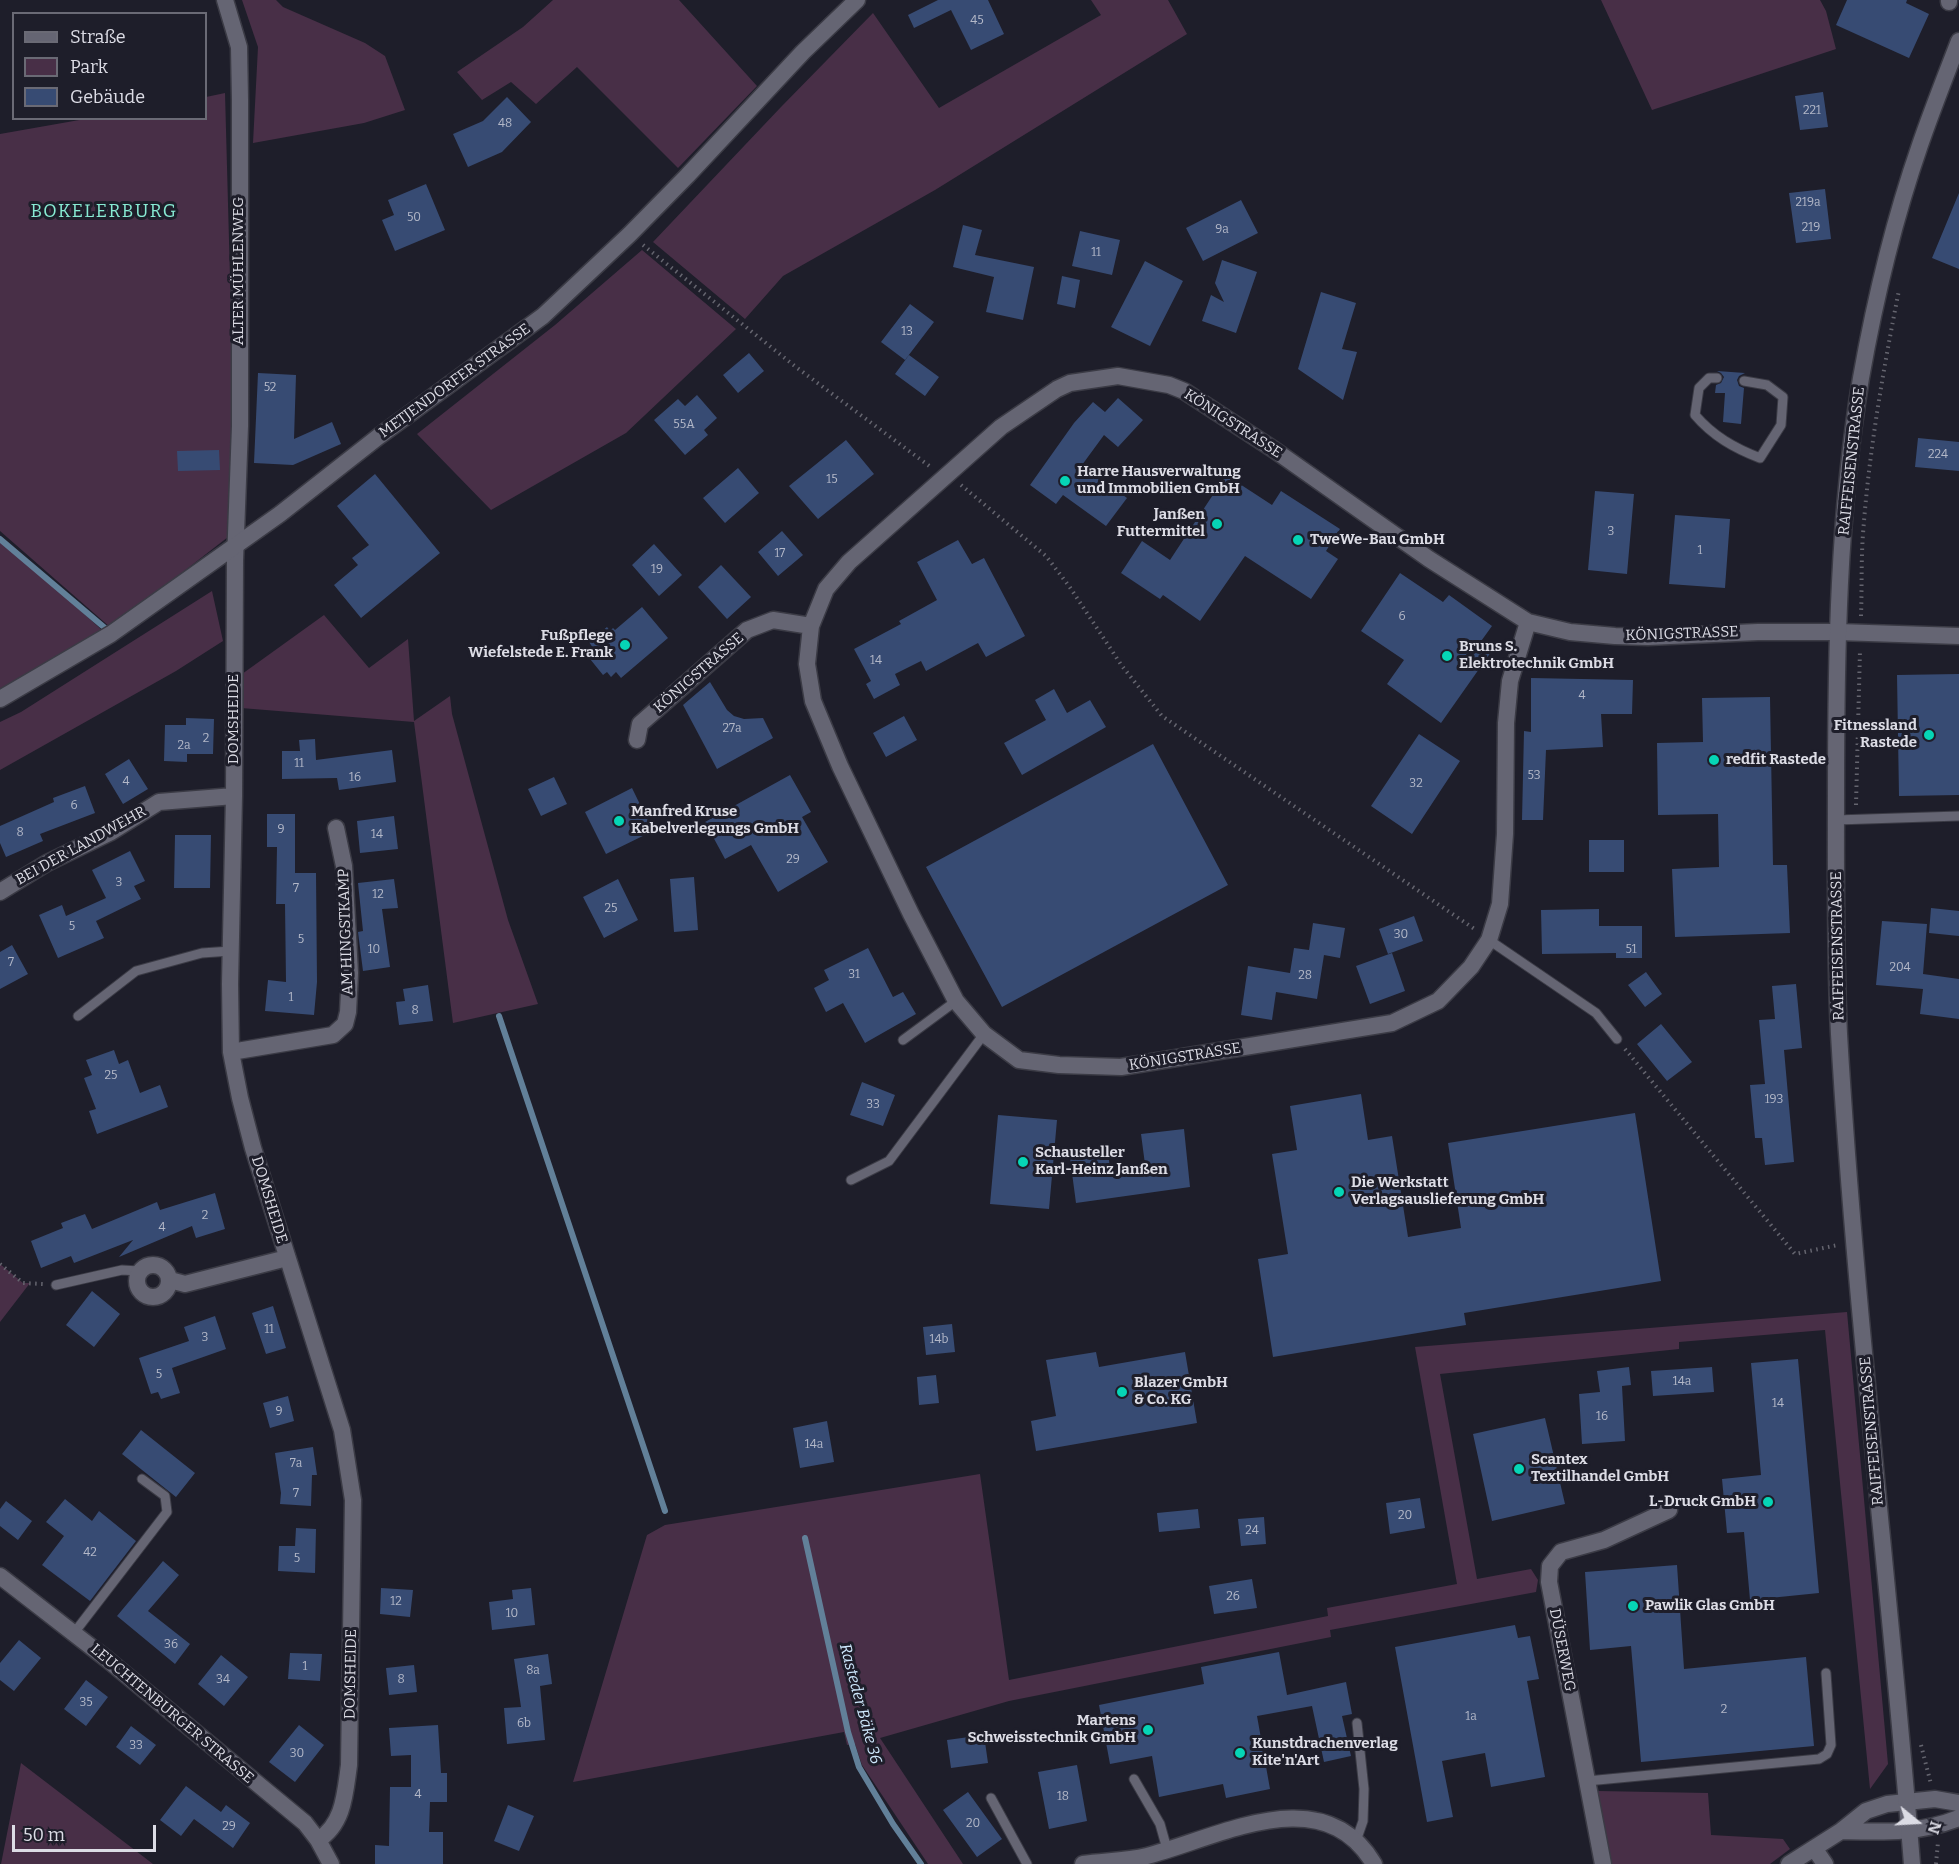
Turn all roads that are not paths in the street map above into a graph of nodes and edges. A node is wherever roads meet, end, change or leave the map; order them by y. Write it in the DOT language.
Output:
graph roads {
  1 [pos="225,0"];
  2 [pos="857,0"];
  3 [pos="1959,40"];
  4 [pos="1717,378"];
  5 [pos="1744,381"];
  6 [pos="236,544"];
  7 [pos="1528,622"];
  8 [pos="811,626"];
  9 [pos="1838,632"];
  10 [pos="1959,636"];
  11 [pos="0,699"];
  12 [pos="637,740"];
  13 [pos="234,796"];
  14 [pos="1959,816"];
  15 [pos="1836,820"];
  16 [pos="336,828"];
  17 [pos="0,892"];
  18 [pos="1489,940"];
  19 [pos="231,951"];
  20 [pos="956,1001"];
  21 [pos="78,1016"];
  22 [pos="984,1034"];
  23 [pos="1617,1039"];
  24 [pos="903,1040"];
  25 [pos="231,1052"];
  26 [pos="851,1180"];
  27 [pos="287,1258"];
  28 [pos="139,1271"];
  29 [pos="170,1280"];
  30 [pos="56,1284"];
  31 [pos="142,1479"];
  32 [pos="1669,1510"];
  33 [pos="0,1576"];
  34 [pos="74,1633"];
  35 [pos="1826,1673"];
  36 [pos="1357,1723"];
  37 [pos="1134,1779"];
  38 [pos="1587,1780"];
  39 [pos="991,1798"];
  40 [pos="1907,1802"];
  41 [pos="1959,1803"];
  42 [pos="1959,1818"];
  43 [pos="1909,1830"];
  44 [pos="1841,1831"];
  45 [pos="318,1840"];
  46 [pos="1356,1841"];
  47 [pos="1814,1848"];
  48 [pos="1167,1849"];
  49 [pos="331,1864"];
  50 [pos="1027,1864"];
  51 [pos="1083,1864"];
  52 [pos="1374,1864"];
  53 [pos="1603,1864"];
  54 [pos="1789,1864"];
  55 [pos="1825,1864"];
  56 [pos="1912,1864"];
  1 -- 6 [label="street, ALTER MÜHLENWEG"];
  2 -- 6 [label="street, METJENDORFER STRASSE"];
  3 -- 9 [label="street, RAIFFEISENSTRASSE"];
  4 -- 5 [label="lane"];
  6 -- 11 [label="street, METJENDORFER STRASSE"];
  6 -- 13 [label="street, DOMSHEIDE"];
  7 -- 8 [label="street, KÖNIGSTRASSE"];
  7 -- 9 [label="street, KÖNIGSTRASSE"];
  7 -- 18 [label="street, KÖNIGSTRASSE"];
  8 -- 12 [label="street, KÖNIGSTRASSE"];
  8 -- 20 [label="street, KÖNIGSTRASSE"];
  9 -- 10 [label="street, KÖNIGSTRASSE"];
  9 -- 15 [label="street, RAIFFEISENSTRASSE"];
  13 -- 17 [label="street, BEI DER LANDWEHR"];
  13 -- 19 [label="street, DOMSHEIDE"];
  14 -- 15 [label="lane"];
  15 -- 40 [label="street, RAIFFEISENSTRASSE"];
  16 -- 25 [label="street, AM HINGSTKAMP"];
  18 -- 22 [label="street, KÖNIGSTRASSE"];
  18 -- 23 [label="lane"];
  19 -- 21 [label="lane"];
  19 -- 25 [label="street, DOMSHEIDE"];
  20 -- 22 [label="street, KÖNIGSTRASSE"];
  20 -- 24 [label="lane"];
  22 -- 26 [label="lane"];
  25 -- 27 [label="street, DOMSHEIDE"];
  27 -- 29 [label="street"];
  27 -- 45 [label="street, DOMSHEIDE"];
  28 -- 29 [label="street"];
  28 -- 29 [label="street"];
  28 -- 30 [label="lane"];
  31 -- 34 [label="lane"];
  32 -- 38 [label="street, DÜSERWEG"];
  33 -- 34 [label="street, LEUCHTENBURGER STRASSE"];
  34 -- 45 [label="street, LEUCHTENBURGER STRASSE"];
  35 -- 38 [label="lane"];
  36 -- 46 [label="lane"];
  37 -- 48 [label="lane"];
  38 -- 53 [label="street, DÜSERWEG"];
  39 -- 50 [label="lane"];
  40 -- 41 [label="street"];
  40 -- 43 [label="street, RAIFFEISENSTRASSE"];
  40 -- 44 [label="street"];
  42 -- 43 [label="street"];
  43 -- 44 [label="street"];
  43 -- 56 [label="street, RAIFFEISENSTRASSE"];
  44 -- 47 [label="street"];
  45 -- 49 [label="street, LEUCHTENBURGER STRASSE"];
  46 -- 48 [label="street"];
  46 -- 52 [label="street"];
  47 -- 54 [label="street"];
  47 -- 55 [label="street"];
  48 -- 51 [label="street"];
}
